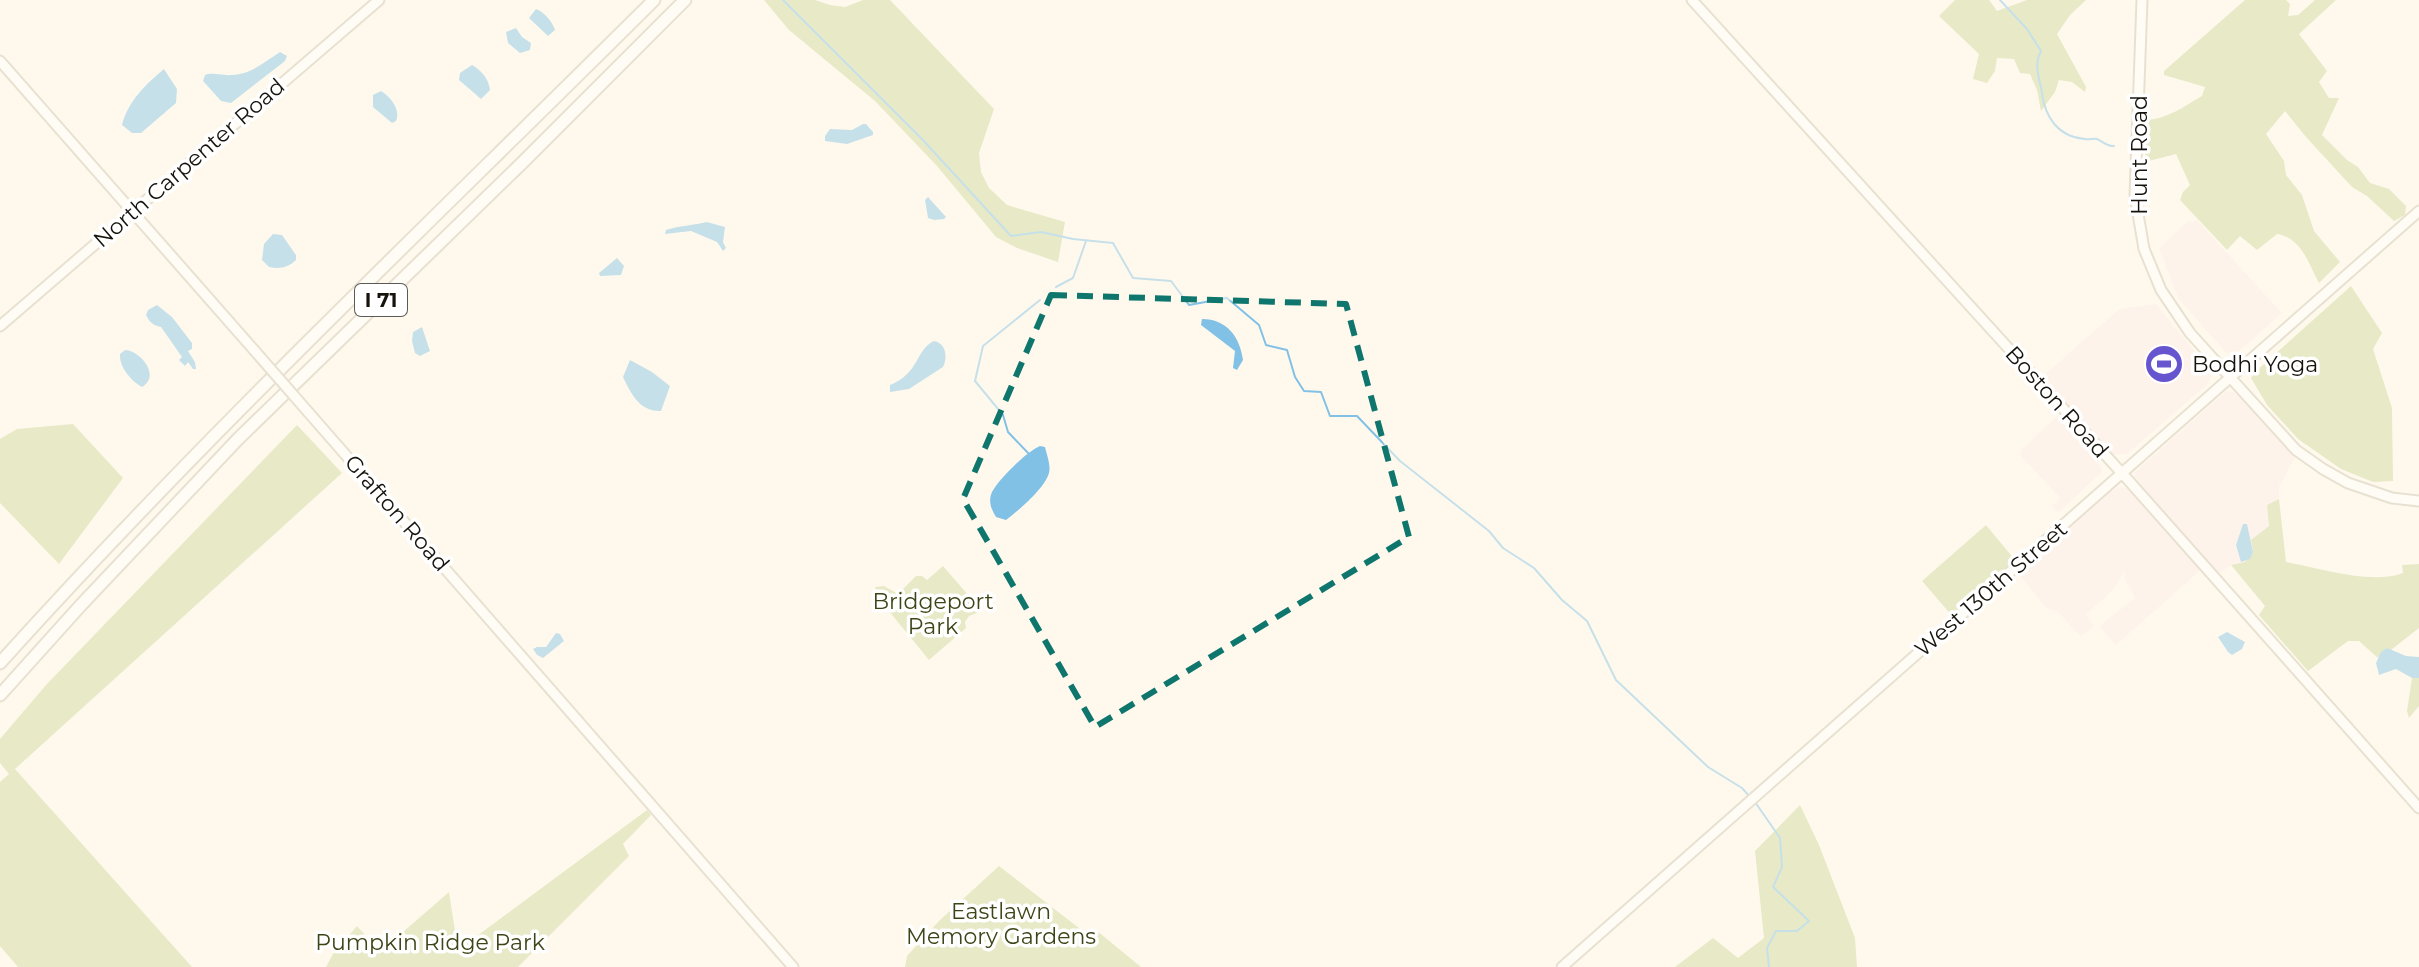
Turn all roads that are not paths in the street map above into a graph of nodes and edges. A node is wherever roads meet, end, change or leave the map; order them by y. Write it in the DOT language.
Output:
graph roads {
  1 [pos="379,0"];
  2 [pos="654,0"];
  3 [pos="685,0"];
  4 [pos="1692,0"];
  5 [pos="2142,0"];
  6 [pos="0,61"];
  7 [pos="2419,211"];
  8 [pos="133,212"];
  9 [pos="0,326"];
  10 [pos="2230,377"];
  11 [pos="2122,473"];
  12 [pos="2419,501"];
  13 [pos="0,663"];
  14 [pos="0,695"];
  15 [pos="2419,808"];
  16 [pos="793,967"];
  17 [pos="1562,967"];
  1 -- 8 [label="street, North Carpenter Road"];
  2 -- 13 [label="highway, I 71"];
  3 -- 14 [label="highway, I 71"];
  4 -- 11 [label="street, Boston Road"];
  5 -- 10 [label="street, Hunt Road"];
  6 -- 8 [label="street, Grafton Road"];
  7 -- 10 [label="street, West 130th Street"];
  8 -- 9 [label="street, North Carpenter Road"];
  8 -- 16 [label="street, Grafton Road, bridge"];
  10 -- 11 [label="street, West 130th Street"];
  10 -- 12 [label="street, Hunt Road"];
  11 -- 15 [label="street, Boston Road"];
  11 -- 17 [label="street, West 130th Street"];
}
